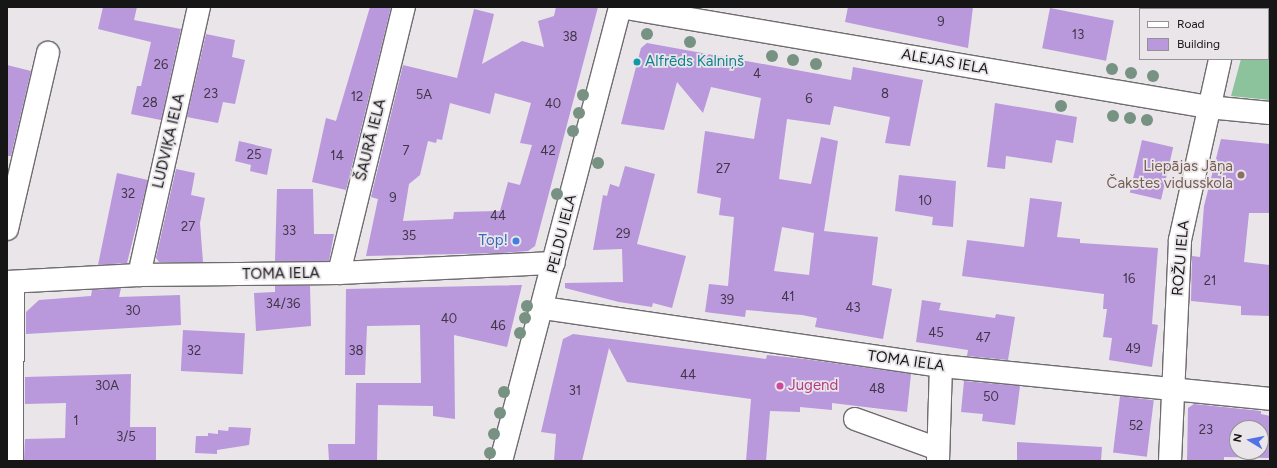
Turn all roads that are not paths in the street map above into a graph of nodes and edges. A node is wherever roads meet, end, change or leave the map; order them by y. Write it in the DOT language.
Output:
graph roads {
  1 [pos="200,7"];
  2 [pos="404,7"];
  3 [pos="620,7"];
  4 [pos="48,53"];
  5 [pos="1220,60"];
  6 [pos="1208,107"];
  7 [pos="1270,113"];
  8 [pos="7,229"];
  9 [pos="554,263"];
  10 [pos="339,273"];
  11 [pos="139,275"];
  12 [pos="10,282"];
  13 [pos="543,308"];
  14 [pos="940,366"];
  15 [pos="1173,391"];
  16 [pos="1270,399"];
  17 [pos="855,419"];
  18 [pos="938,455"];
  19 [pos="12,461"];
  20 [pos="501,461"];
  21 [pos="1170,461"];
  1 -- 11 [label="street, LUDVIĶA IELA"];
  2 -- 10 [label="street, ŠAURĀ IELA"];
  3 -- 6 [label="street, ALEJAS IELA"];
  3 -- 9 [label="street, PELDU IELA"];
  4 -- 8 [label="street"];
  5 -- 6 [label="street, ROŽU IELA"];
  6 -- 7 [label="street, ALEJAS IELA"];
  6 -- 15 [label="street, ROŽU IELA"];
  9 -- 10 [label="street, TOMA IELA"];
  9 -- 13 [label="street, PELDU IELA"];
  10 -- 11 [label="street, TOMA IELA"];
  11 -- 12 [label="street, TOMA IELA"];
  12 -- 19 [label="street"];
  13 -- 14 [label="street, TOMA IELA"];
  13 -- 20 [label="street, PELDU IELA"];
  14 -- 15 [label="street, TOMA IELA"];
  14 -- 18 [label="street"];
  15 -- 16 [label="street, TOMA IELA"];
  15 -- 21 [label="street, ROŽU IELA"];
  17 -- 18 [label="street"];
}
